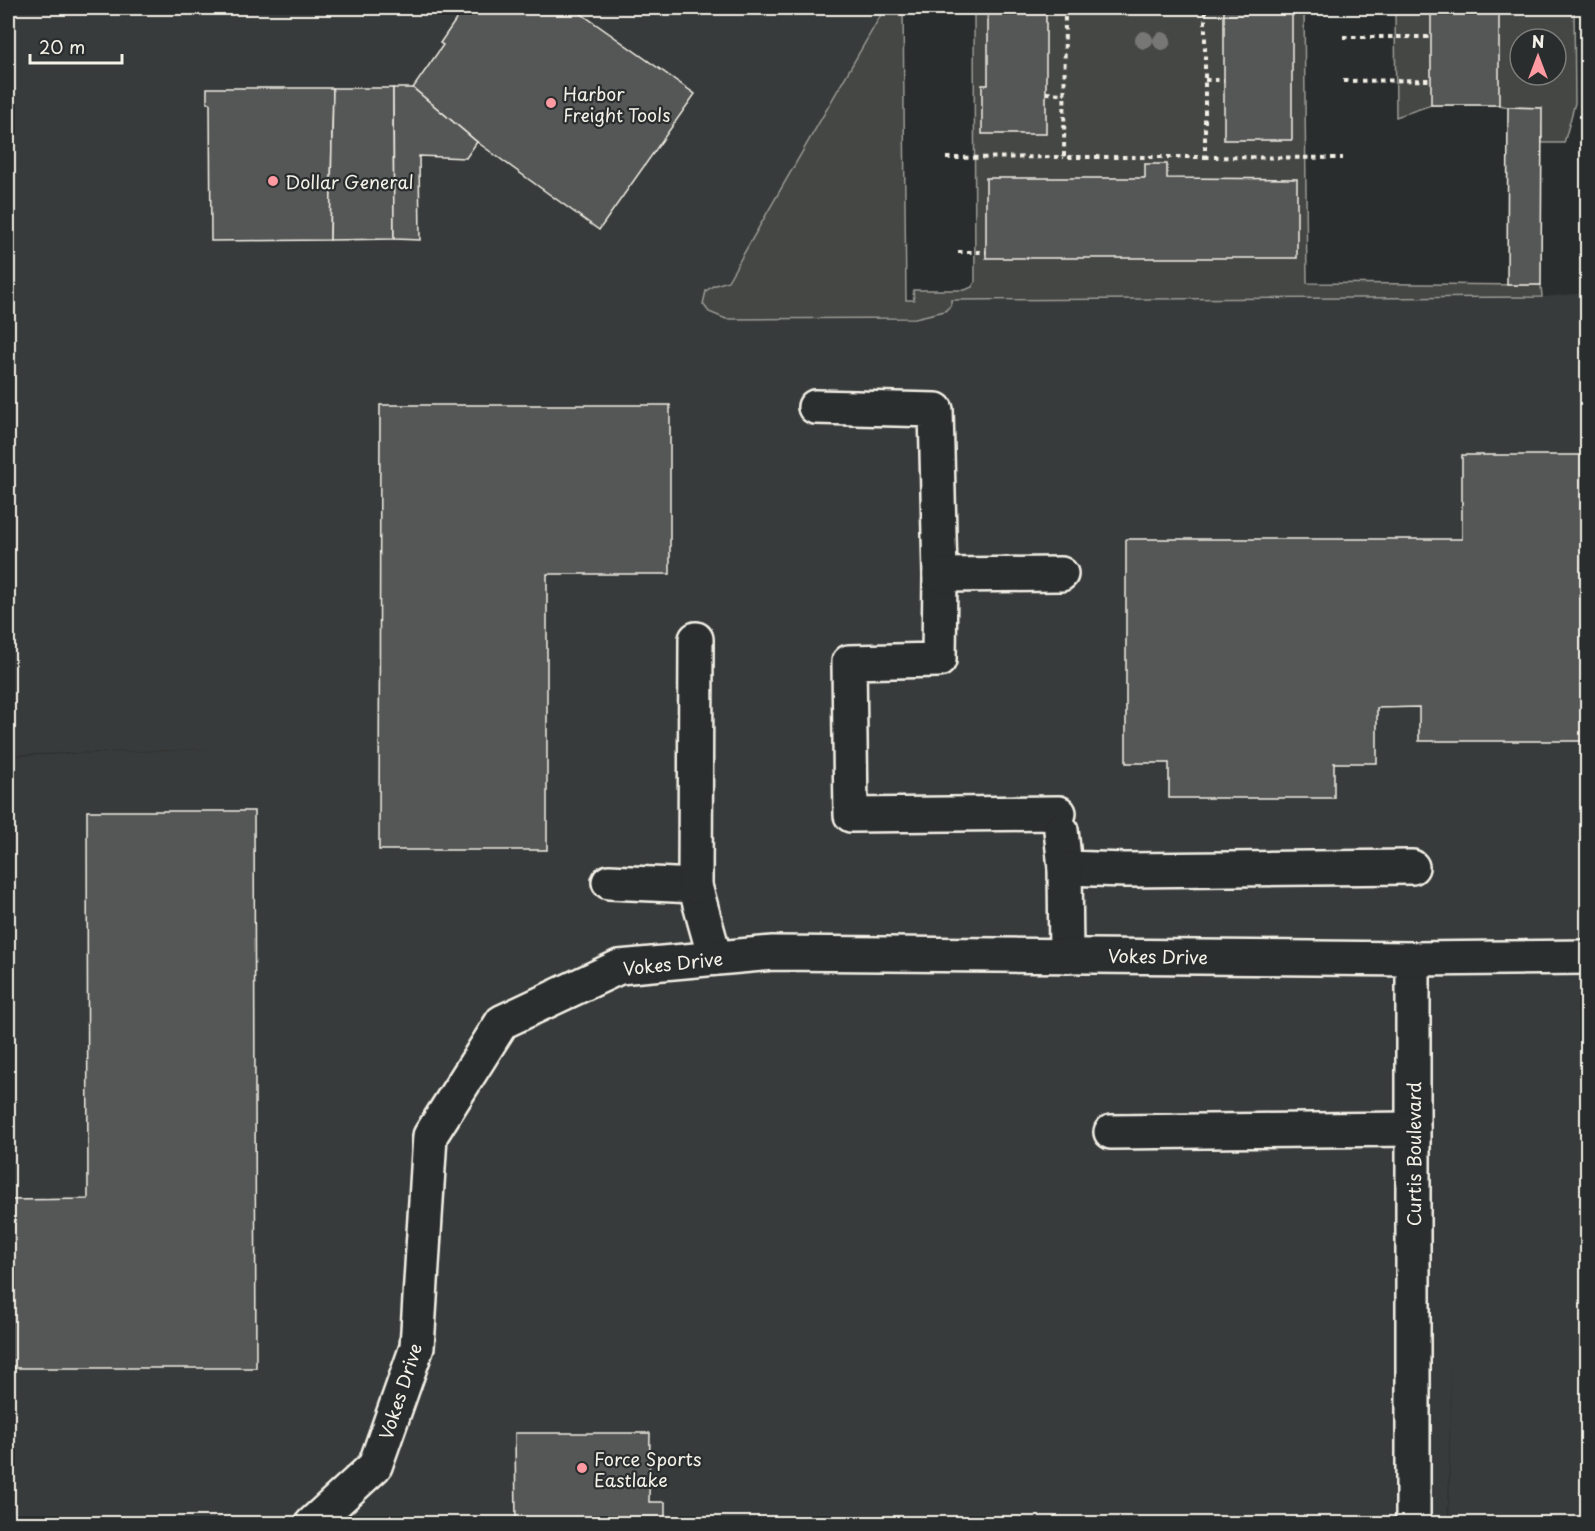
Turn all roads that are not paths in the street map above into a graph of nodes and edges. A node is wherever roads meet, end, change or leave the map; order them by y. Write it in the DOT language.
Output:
graph roads {
  1 [pos="815,407"];
  2 [pos="1061,574"];
  3 [pos="940,575"];
  4 [pos="696,639"];
  5 [pos="1412,867"];
  6 [pos="1065,868"];
  7 [pos="609,882"];
  8 [pos="695,886"];
  9 [pos="1066,956"];
  10 [pos="1587,957"];
  11 [pos="715,958"];
  12 [pos="1413,959"];
  13 [pos="1413,1129"];
  14 [pos="1111,1132"];
  15 [pos="312,1524"];
  16 [pos="1413,1524"];
  1 -- 3 [label="street"];
  2 -- 3 [label="street"];
  3 -- 6 [label="street"];
  4 -- 8 [label="street"];
  5 -- 6 [label="street"];
  6 -- 9 [label="street"];
  7 -- 8 [label="street"];
  8 -- 11 [label="street"];
  9 -- 11 [label="street, Vokes Drive"];
  9 -- 12 [label="street, Vokes Drive"];
  10 -- 12 [label="street"];
  11 -- 15 [label="street, Vokes Drive"];
  12 -- 13 [label="street, Curtis Boulevard"];
  13 -- 14 [label="street"];
  13 -- 16 [label="street, Curtis Boulevard"];
}
